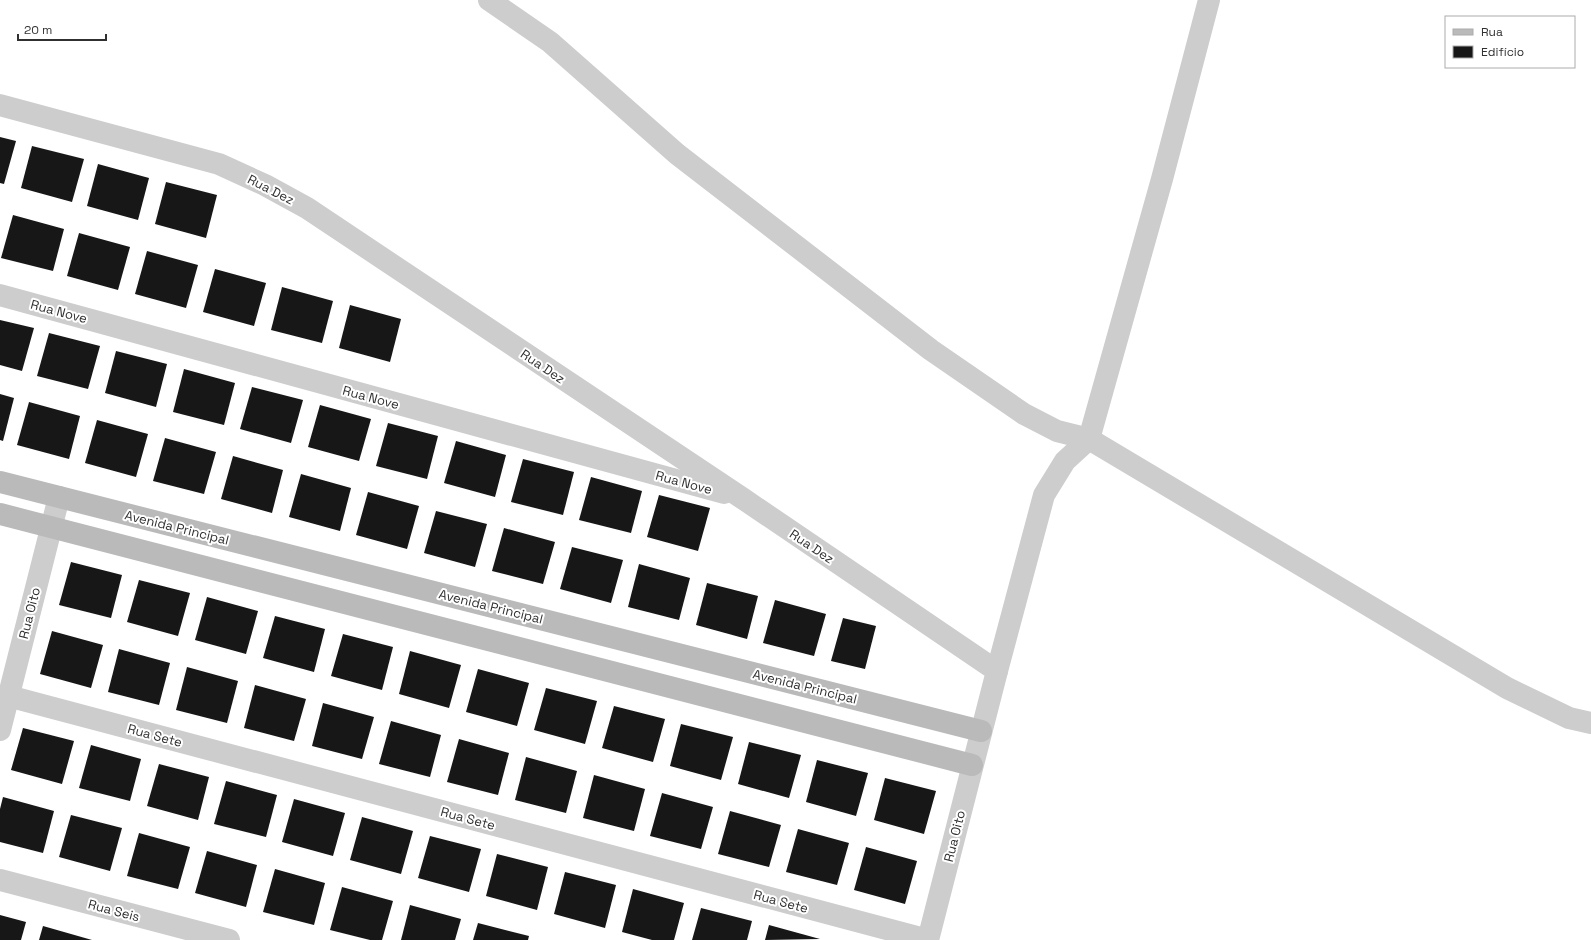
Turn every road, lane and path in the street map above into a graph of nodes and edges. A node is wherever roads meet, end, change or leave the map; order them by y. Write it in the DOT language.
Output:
graph roads {
  1 [pos="489,0"];
  2 [pos="1209,0"];
  3 [pos="0,105"];
  4 [pos="0,295"];
  5 [pos="1089,439"];
  6 [pos="0,482"];
  7 [pos="59,497"];
  8 [pos="742,498"];
  9 [pos="0,514"];
  10 [pos="51,527"];
  11 [pos="997,672"];
  12 [pos="8,696"];
  13 [pos="1591,723"];
  14 [pos="0,730"];
  15 [pos="981,731"];
  16 [pos="972,765"];
  17 [pos="0,880"];
  18 [pos="228,940"];
  19 [pos="928,940"];
  1 -- 5 [label="street"];
  2 -- 5 [label="street"];
  3 -- 8 [label="street, Rua Dez"];
  4 -- 8 [label="street, Rua Nove"];
  5 -- 11 [label="street"];
  5 -- 13 [label="street"];
  6 -- 7 [label="street, Avenida Principal"];
  7 -- 10 [label="street, Rua Oito"];
  7 -- 15 [label="street, Avenida Principal"];
  8 -- 11 [label="street, Rua Dez"];
  9 -- 10 [label="street"];
  10 -- 12 [label="street, Rua Oito"];
  10 -- 16 [label="street"];
  11 -- 15 [label="street"];
  12 -- 14 [label="street, Rua Oito"];
  12 -- 19 [label="street, Rua Sete"];
  15 -- 16 [label="street, Rua Oito"];
  16 -- 19 [label="street, Rua Oito"];
  17 -- 18 [label="street, Rua Seis"];
}
